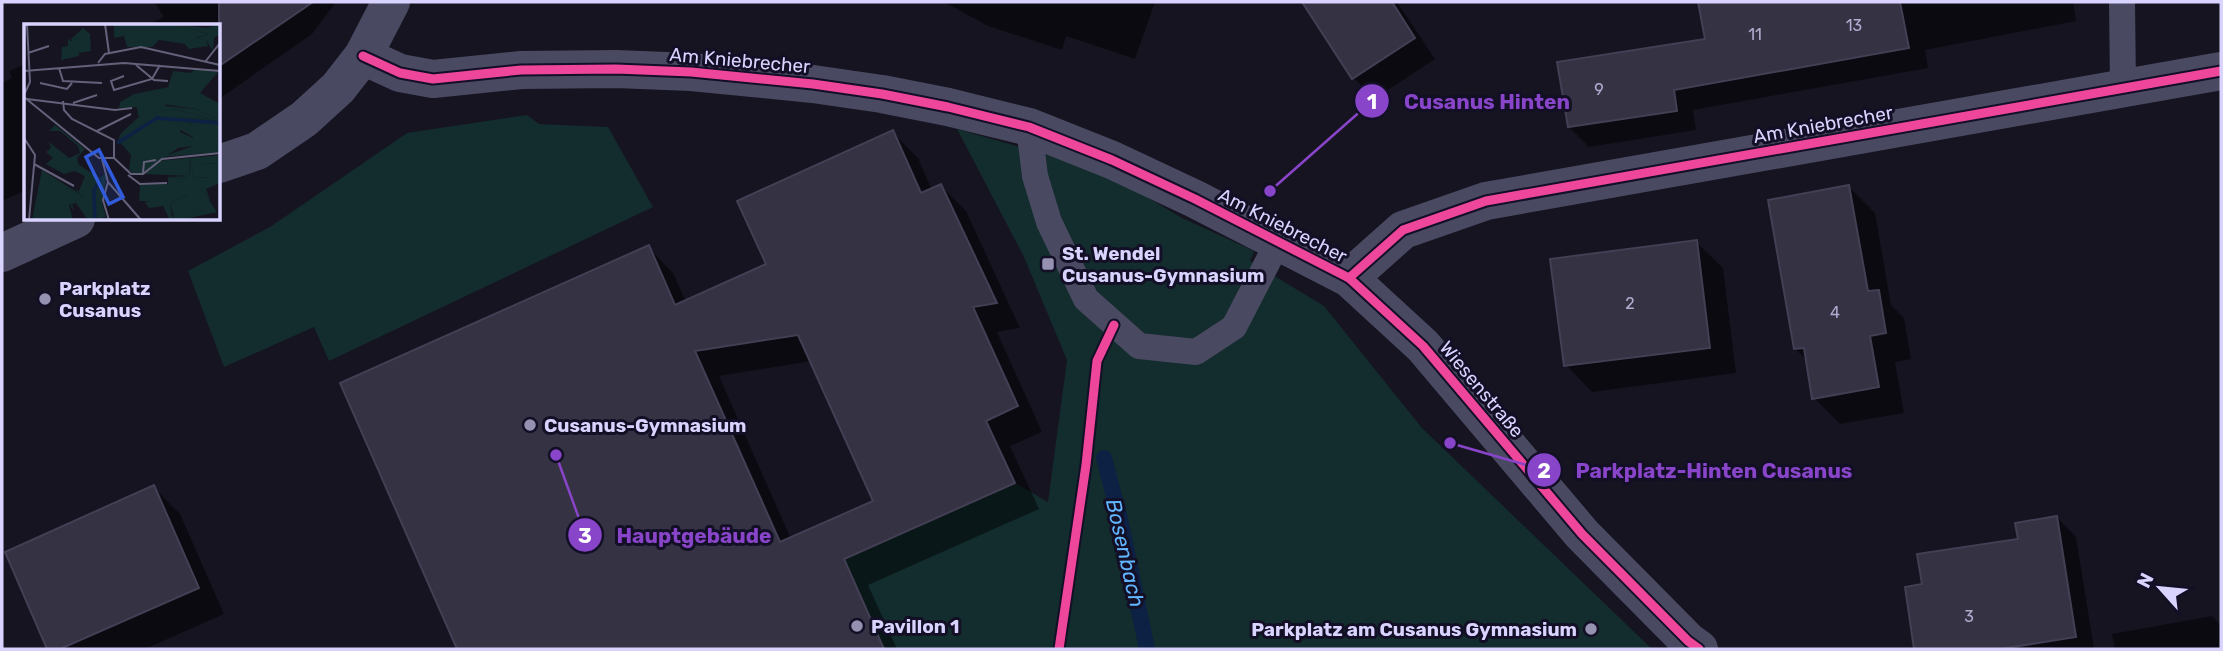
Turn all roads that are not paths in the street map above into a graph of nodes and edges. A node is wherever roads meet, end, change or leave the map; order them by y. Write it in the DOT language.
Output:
graph roads {
  1 [pos="391,2"];
  2 [pos="2122,2"];
  3 [pos="363,56"];
  4 [pos="2221,71"];
  5 [pos="2123,88"];
  6 [pos="1029,127"];
  7 [pos="220,164"];
  8 [pos="74,220"];
  9 [pos="1278,242"];
  10 [pos="2,253"];
  11 [pos="1349,278"];
  12 [pos="1699,649"];
  1 -- 3 [label="street"];
  2 -- 5 [label="lane"];
  3 -- 6 [label="street, Am Kniebrecher"];
  3 -- 7 [label="street"];
  4 -- 5 [label="street, Am Kniebrecher"];
  5 -- 11 [label="street, Am Kniebrecher"];
  6 -- 9 [label="street, Am Kniebrecher"];
  6 -- 9 [label="lane"];
  8 -- 10 [label="street"];
  9 -- 11 [label="street, Am Kniebrecher"];
  11 -- 12 [label="street, Wiesenstraße"];
}
